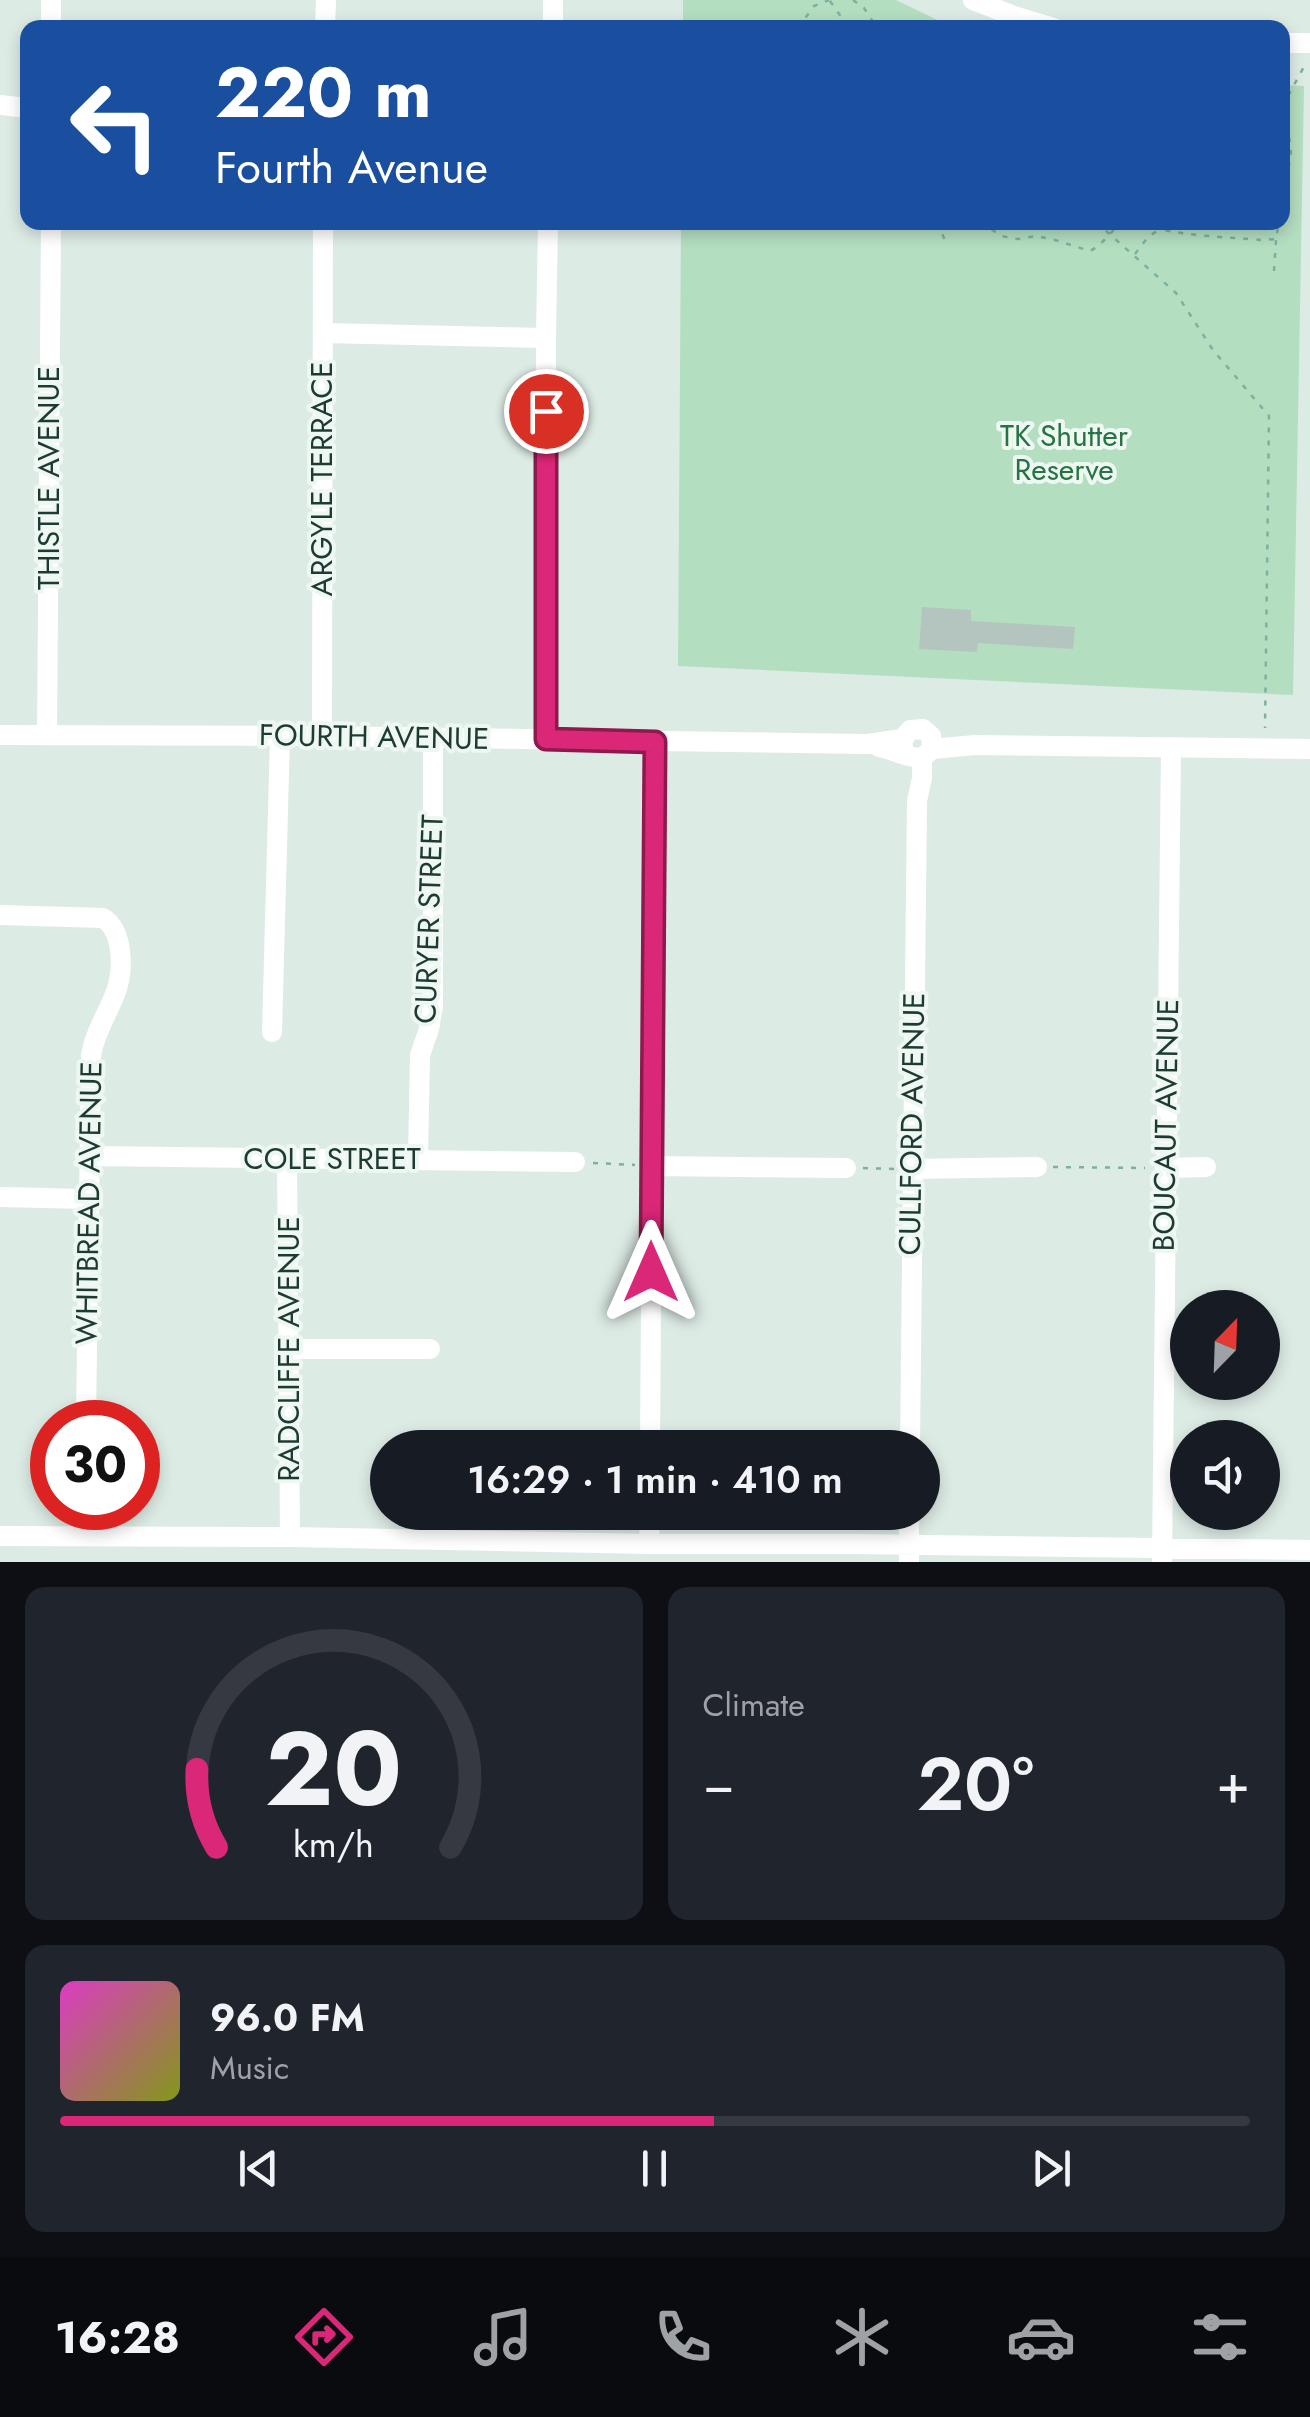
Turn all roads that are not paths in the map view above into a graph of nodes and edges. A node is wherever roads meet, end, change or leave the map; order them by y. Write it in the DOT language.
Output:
graph roads {
  1 [pos="974,0"];
  2 [pos="1027,20"];
  3 [pos="51,230"];
  4 [pos="323,230"];
  5 [pos="548,230"];
  6 [pos="322,334"];
  7 [pos="546,338"];
  8 [pos="46,734"];
  9 [pos="0,735"];
  10 [pos="280,736"];
  11 [pos="322,736"];
  12 [pos="433,738"];
  13 [pos="546,739"];
  14 [pos="655,742"];
  15 [pos="1170,748"];
  16 [pos="1310,748"];
  17 [pos="917,749"];
  18 [pos="0,915"];
  19 [pos="272,1032"];
  20 [pos="90,1156"];
  21 [pos="287,1160"];
  22 [pos="418,1160"];
  23 [pos="575,1162"];
  24 [pos="652,1166"];
  25 [pos="1037,1167"];
  26 [pos="1206,1167"];
  27 [pos="846,1168"];
  28 [pos="1165,1168"];
  29 [pos="911,1170"];
  30 [pos="0,1197"];
  31 [pos="88,1199"];
  32 [pos="290,1349"];
  33 [pos="430,1349"];
  34 [pos="86,1400"];
  35 [pos="650,1430"];
  36 [pos="910,1430"];
  37 [pos="84,1530"];
  38 [pos="650,1530"];
  39 [pos="0,1536"];
  40 [pos="84,1536"];
  41 [pos="290,1537"];
  42 [pos="132,1538"];
  43 [pos="396,1540"];
  44 [pos="650,1544"];
  45 [pos="1310,1550"];
  46 [pos="909,1554"];
  47 [pos="1162,1555"];
  48 [pos="132,1562"];
  49 [pos="395,1562"];
  1 -- 2 [label="street"];
  3 -- 8 [label="street, THISTLE AVENUE"];
  4 -- 6 [label="street, ARGYLE TERRACE"];
  5 -- 7 [label="street"];
  6 -- 7 [label="street"];
  6 -- 11 [label="street, ARGYLE TERRACE"];
  7 -- 13 [label="street"];
  8 -- 9 [label="street, FOURTH AVENUE"];
  8 -- 10 [label="street, FOURTH AVENUE"];
  10 -- 11 [label="street, FOURTH AVENUE"];
  10 -- 19 [label="street"];
  11 -- 12 [label="street, FOURTH AVENUE"];
  12 -- 13 [label="street, FOURTH AVENUE"];
  12 -- 22 [label="street, CURYER STREET"];
  13 -- 14 [label="street, FOURTH AVENUE"];
  14 -- 17 [label="street, FOURTH AVENUE"];
  14 -- 24 [label="street"];
  15 -- 16 [label="street, FOURTH AVENUE"];
  15 -- 17 [label="street, FOURTH AVENUE"];
  15 -- 28 [label="street, BOUCAUT AVENUE"];
  17 -- 29 [label="street, CULLFORD AVENUE"];
  18 -- 20 [label="street, WHITBREAD AVENUE"];
  20 -- 21 [label="street, COLE STREET"];
  20 -- 31 [label="street, WHITBREAD AVENUE"];
  21 -- 22 [label="street, COLE STREET"];
  21 -- 32 [label="street, RADCLIFFE AVENUE"];
  22 -- 23 [label="street, COLE STREET"];
  24 -- 27 [label="street"];
  24 -- 35 [label="street"];
  25 -- 29 [label="street"];
  26 -- 28 [label="street"];
  28 -- 47 [label="street, BOUCAUT AVENUE"];
  29 -- 36 [label="street, CULLFORD AVENUE"];
  30 -- 31 [label="street"];
  31 -- 34 [label="street, WHITBREAD AVENUE"];
  32 -- 33 [label="street"];
  32 -- 41 [label="street, RADCLIFFE AVENUE"];
  37 -- 40 [label="street"];
  38 -- 44 [label="street"];
  39 -- 40 [label="street"];
  40 -- 42 [label="street"];
  41 -- 42 [label="street"];
  41 -- 43 [label="street"];
  42 -- 48 [label="street"];
  43 -- 44 [label="street"];
  43 -- 49 [label="street"];
  44 -- 46 [label="street"];
  45 -- 47 [label="street"];
  46 -- 47 [label="street"];
}
